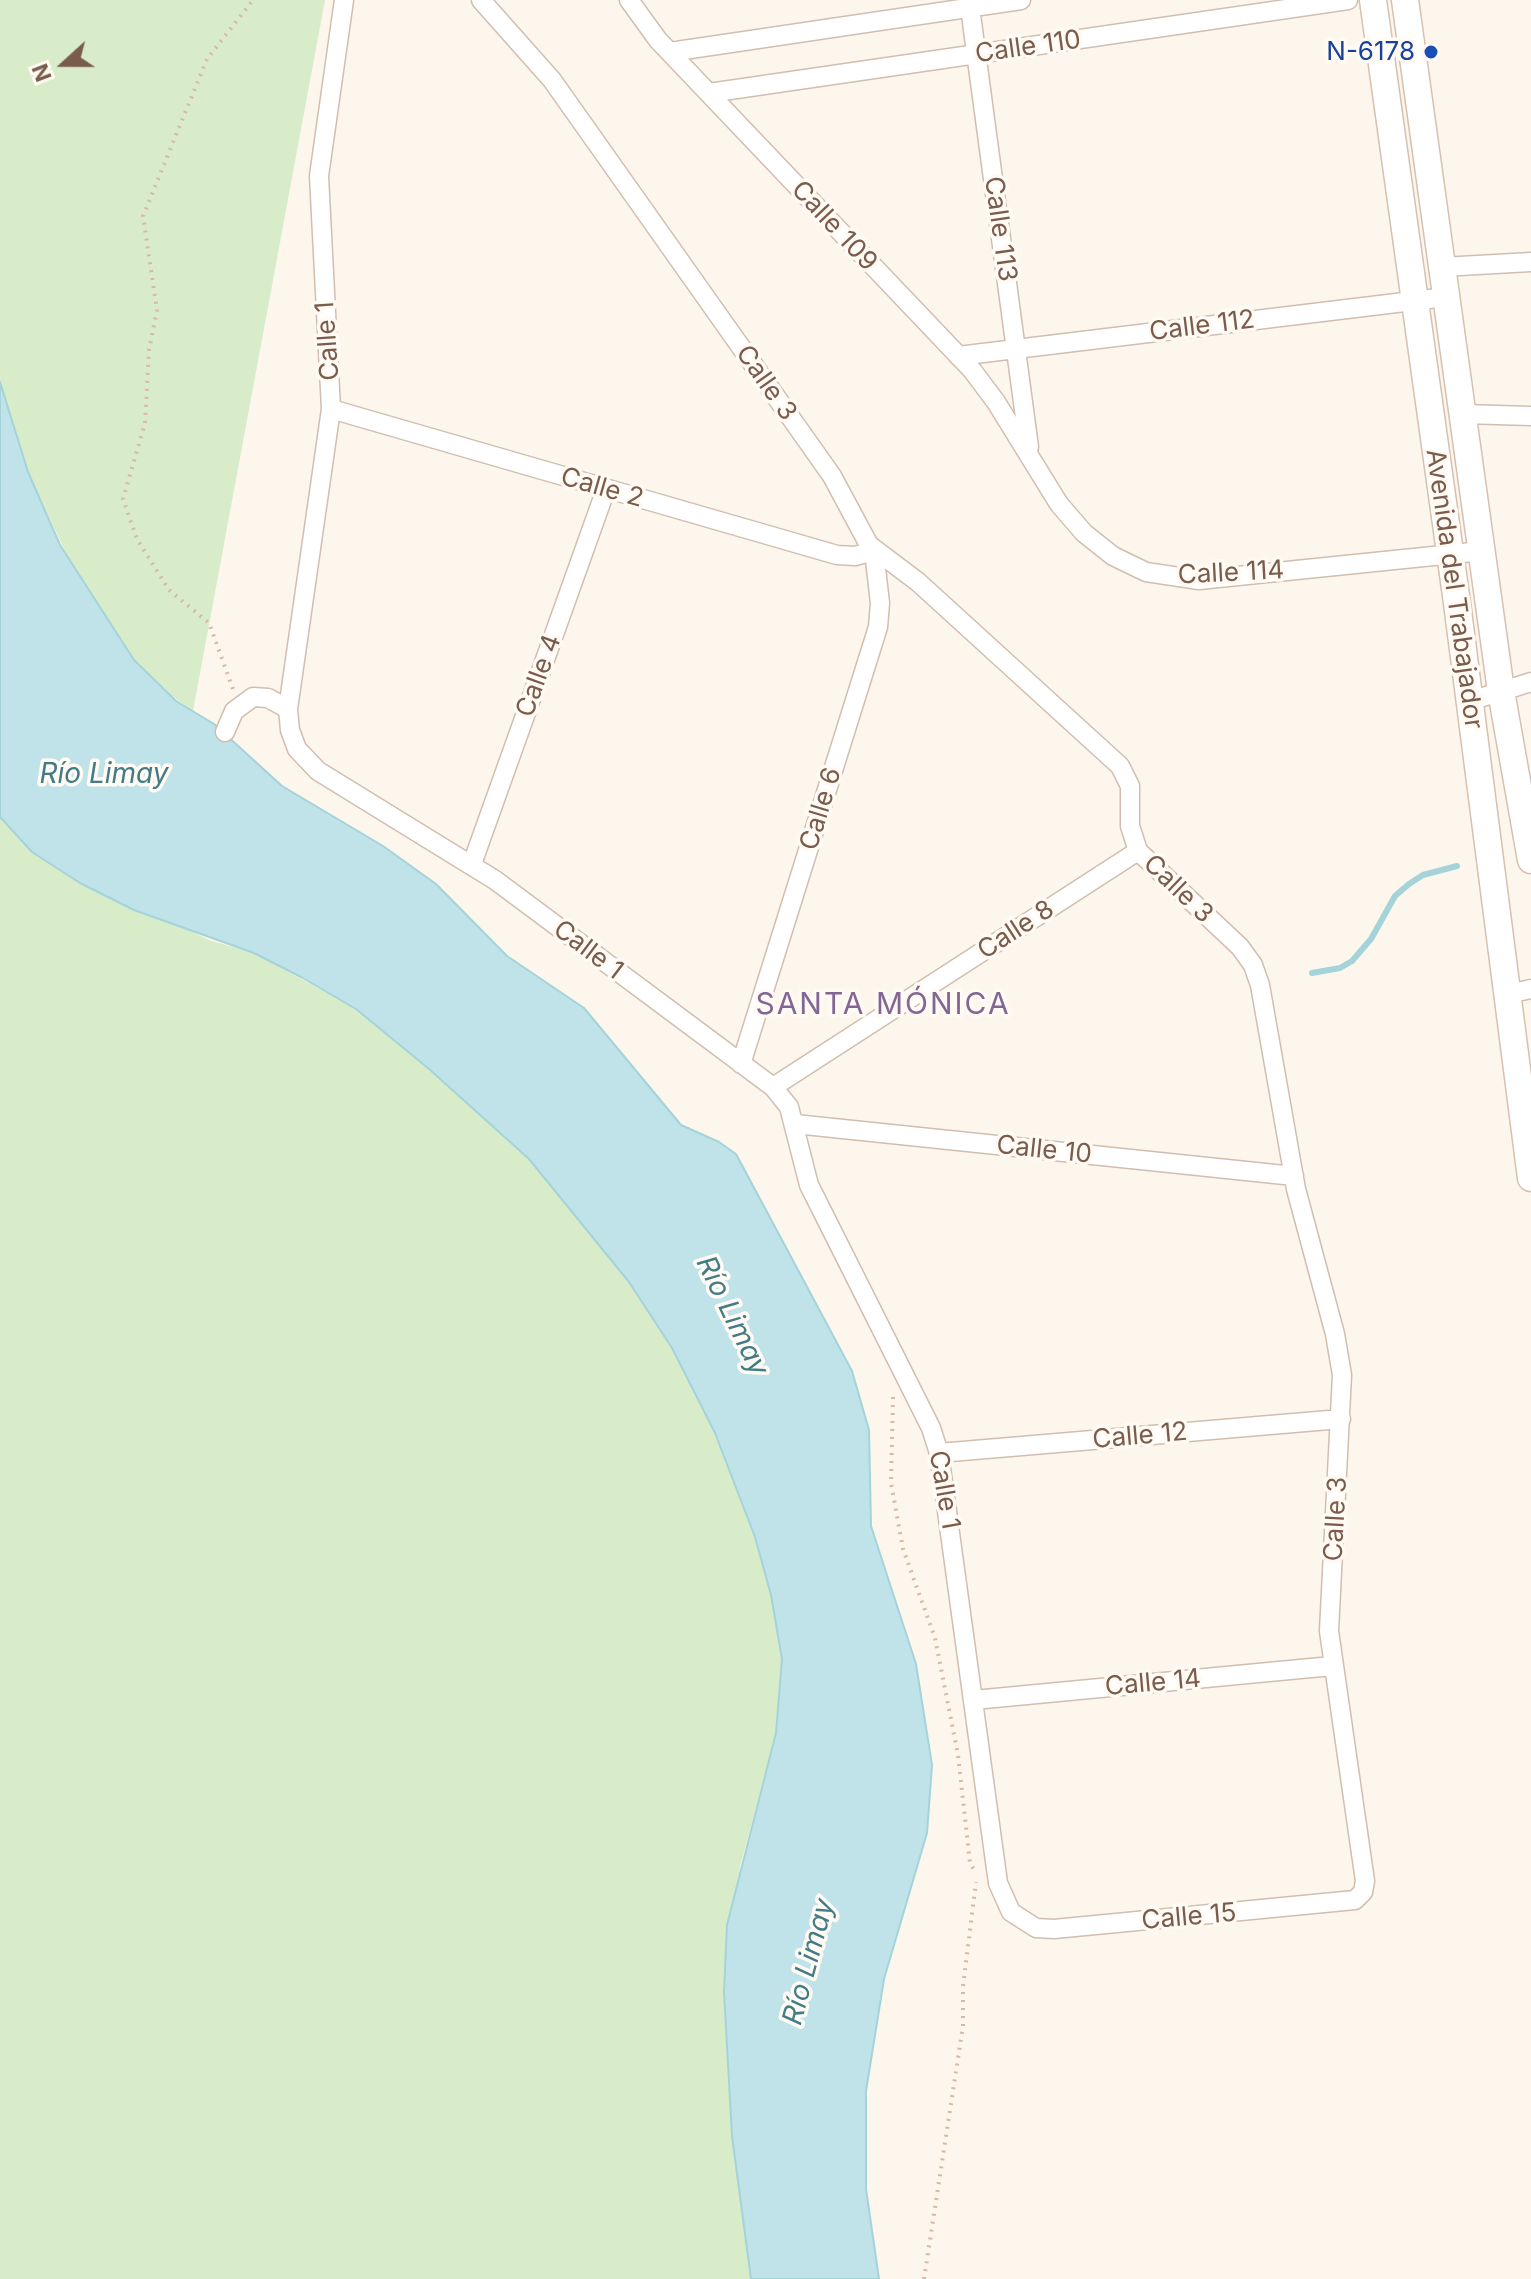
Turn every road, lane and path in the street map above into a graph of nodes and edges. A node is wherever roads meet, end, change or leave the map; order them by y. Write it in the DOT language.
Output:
graph roads {
  1 [pos="253,0"];
  2 [pos="344,0"];
  3 [pos="481,0"];
  4 [pos="629,0"];
  5 [pos="1021,0"];
  6 [pos="1348,0"];
  7 [pos="1373,0"];
  8 [pos="1405,0"];
  9 [pos="970,4"];
  10 [pos="670,52"];
  11 [pos="976,54"];
  12 [pos="709,93"];
  13 [pos="1531,262"];
  14 [pos="1442,267"];
  15 [pos="1446,297"];
  16 [pos="1415,301"];
  17 [pos="1016,349"];
  18 [pos="958,356"];
  19 [pos="331,409"];
  20 [pos="1463,414"];
  21 [pos="1531,416"];
  22 [pos="1031,458"];
  23 [pos="606,489"];
  24 [pos="874,551"];
  25 [pos="1482,551"];
  26 [pos="1450,553"];
  27 [pos="1531,682"];
  28 [pos="1501,691"];
  29 [pos="1470,701"];
  30 [pos="239,705"];
  31 [pos="288,709"];
  32 [pos="225,732"];
  33 [pos="1138,851"];
  34 [pos="1531,860"];
  35 [pos="472,864"];
  36 [pos="1519,992"];
  37 [pos="741,1064"];
  38 [pos="773,1087"];
  39 [pos="795,1124"];
  40 [pos="1294,1176"];
  41 [pos="1531,1178"];
  42 [pos="893,1391"];
  43 [pos="1341,1419"];
  44 [pos="939,1453"];
  45 [pos="1332,1666"];
  46 [pos="974,1700"];
  47 [pos="1359,1897"];
  48 [pos="1019,1919"];
  49 [pos="924,2279"];
  1 -- 30 [label="path"];
  2 -- 19 [label="street, Calle 1"];
  3 -- 24 [label="street, Calle 3"];
  4 -- 10 [label="street, Calle 109"];
  5 -- 9 [label="street, Calle 110"];
  6 -- 11 [label="street, Calle 110"];
  7 -- 16 [label="street, Avenida del Trabajador"];
  8 -- 14 [label="street, Avenida del Trabajador"];
  9 -- 10 [label="street, Calle 110"];
  9 -- 11 [label="street, Calle 113"];
  10 -- 12 [label="street, Calle 109"];
  11 -- 12 [label="street, Calle 110"];
  11 -- 17 [label="street, Calle 113"];
  12 -- 18 [label="street, Calle 109"];
  13 -- 14 [label="street"];
  14 -- 15 [label="street, Avenida del Trabajador"];
  15 -- 16 [label="street, Calle 112"];
  15 -- 20 [label="street, Avenida del Trabajador"];
  16 -- 17 [label="street, Calle 112"];
  16 -- 26 [label="street, Avenida del Trabajador"];
  17 -- 18 [label="street, Calle 112"];
  17 -- 22 [label="street, Calle 113"];
  18 -- 22 [label="street, Calle 109"];
  19 -- 23 [label="street, Calle 2"];
  19 -- 31 [label="street, Calle 1"];
  20 -- 21 [label="street"];
  20 -- 25 [label="street, Avenida del Trabajador"];
  22 -- 26 [label="street, Calle 114"];
  23 -- 24 [label="street, Calle 2"];
  23 -- 35 [label="street, Calle 4"];
  24 -- 33 [label="street, Calle 3"];
  24 -- 37 [label="street, Calle 6"];
  25 -- 26 [label="street, Calle 114"];
  25 -- 28 [label="street, Avenida del Trabajador"];
  26 -- 29 [label="street, Avenida del Trabajador"];
  27 -- 28 [label="street"];
  28 -- 29 [label="street"];
  28 -- 34 [label="street, Avenida del Trabajador"];
  29 -- 36 [label="street, Avenida del Trabajador"];
  30 -- 31 [label="street"];
  30 -- 32 [label="street"];
  31 -- 35 [label="street, Calle 1"];
  33 -- 38 [label="street, Calle 8"];
  33 -- 40 [label="street, Calle 3"];
  35 -- 37 [label="street, Calle 1"];
  36 -- 41 [label="street, Avenida del Trabajador"];
  37 -- 38 [label="street, Calle 1"];
  38 -- 39 [label="street, Calle 1"];
  39 -- 40 [label="street, Calle 10"];
  39 -- 44 [label="street, Calle 1"];
  40 -- 43 [label="street, Calle 3"];
  42 -- 49 [label="path"];
  43 -- 44 [label="street, Calle 12"];
  43 -- 45 [label="street, Calle 3"];
  44 -- 46 [label="street, Calle 1"];
  45 -- 46 [label="street, Calle 14"];
  45 -- 47 [label="street, Calle 3"];
  46 -- 48 [label="street, Calle 1"];
  47 -- 48 [label="street, Calle 15"];
}
